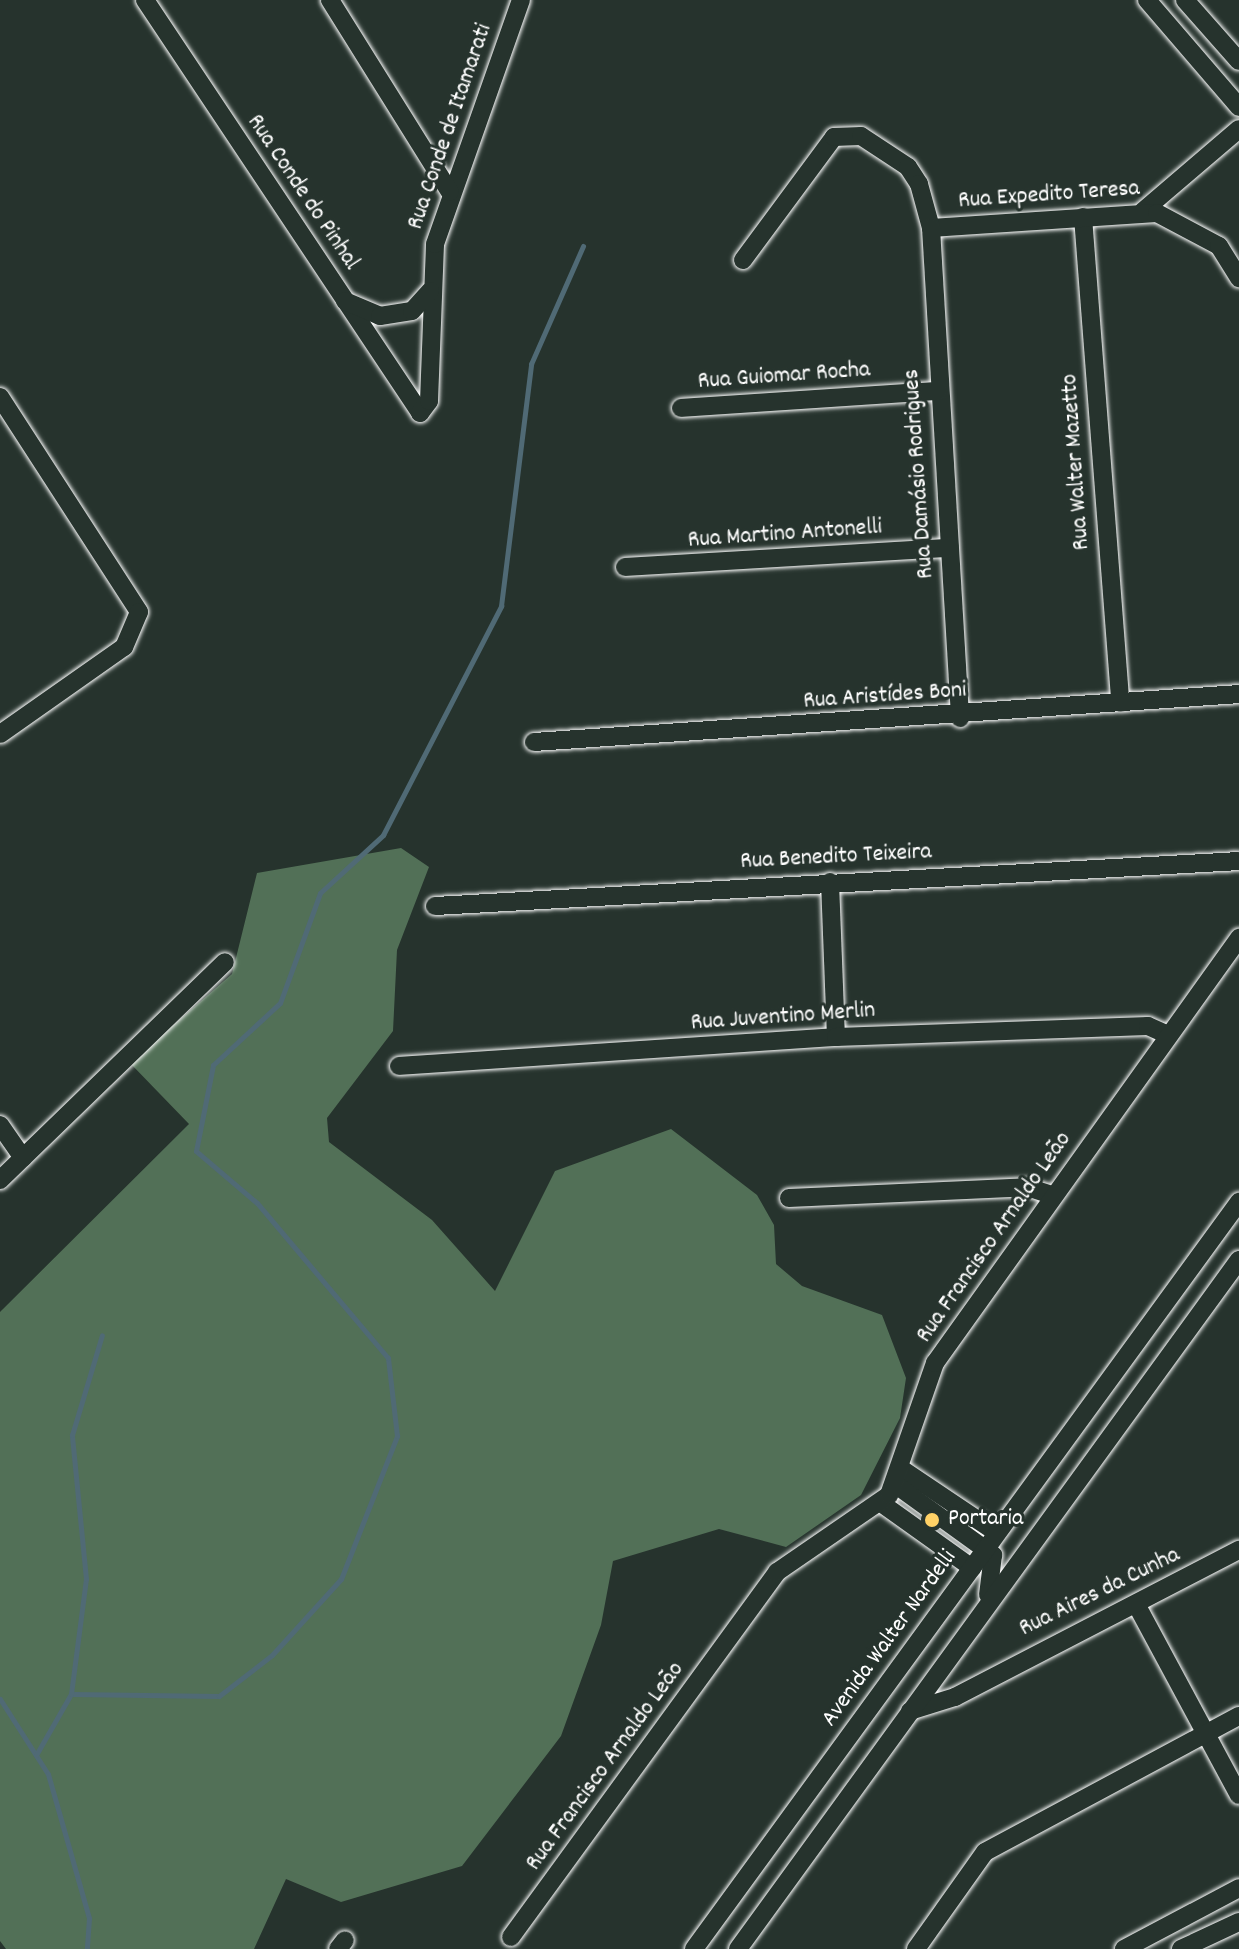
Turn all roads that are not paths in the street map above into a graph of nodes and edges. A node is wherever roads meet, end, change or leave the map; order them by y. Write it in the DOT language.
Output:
graph roads {
  1 [pos="145,0"];
  2 [pos="330,0"];
  3 [pos="521,0"];
  4 [pos="1147,0"];
  5 [pos="1185,0"];
  6 [pos="1239,61"];
  7 [pos="1239,107"];
  8 [pos="1239,129"];
  9 [pos="450,192"];
  10 [pos="1143,211"];
  11 [pos="1083,217"];
  12 [pos="931,228"];
  13 [pos="743,260"];
  14 [pos="1239,278"];
  15 [pos="430,291"];
  16 [pos="345,301"];
  17 [pos="938,391"];
  18 [pos="0,397"];
  19 [pos="681,408"];
  20 [pos="420,413"];
  21 [pos="949,548"];
  22 [pos="625,567"];
  23 [pos="1239,694"];
  24 [pos="1120,703"];
  25 [pos="960,718"];
  26 [pos="0,734"];
  27 [pos="534,742"];
  28 [pos="1239,861"];
  29 [pos="830,882"];
  30 [pos="435,906"];
  31 [pos="1239,938"];
  32 [pos="225,962"];
  33 [pos="1168,1035"];
  34 [pos="836,1037"];
  35 [pos="399,1066"];
  36 [pos="0,1125"];
  37 [pos="23,1158"];
  38 [pos="0,1180"];
  39 [pos="1054,1196"];
  40 [pos="789,1198"];
  41 [pos="1239,1202"];
  42 [pos="1239,1260"];
  43 [pos="894,1487"];
  44 [pos="985,1550"];
  45 [pos="1239,1550"];
  46 [pos="1136,1604"];
  47 [pos="976,1623"];
  48 [pos="946,1663"];
  49 [pos="982,1678"];
  50 [pos="910,1711"];
  51 [pos="1239,1716"];
  52 [pos="1203,1735"];
  53 [pos="1239,1795"];
  54 [pos="1239,1888"];
  55 [pos="1239,1922"];
  56 [pos="511,1937"];
  57 [pos="694,1949"];
  58 [pos="738,1949"];
  59 [pos="916,1949"];
  60 [pos="1124,1949"];
  61 [pos="1181,1949"];
  1 -- 16 [label="street, Rua Conde do Pinhal"];
  2 -- 9 [label="street"];
  3 -- 9 [label="street, Rua Conde de Itamarati"];
  4 -- 7 [label="street"];
  5 -- 6 [label="street"];
  8 -- 10 [label="street"];
  9 -- 15 [label="street, Rua Conde de Itamarati"];
  10 -- 11 [label="street, Rua Expedito Teresa"];
  10 -- 14 [label="street, Rua Expedito Teresa"];
  11 -- 12 [label="street, Rua Expedito Teresa"];
  11 -- 24 [label="street, Rua Walter Mazetto"];
  12 -- 13 [label="street, Rua Damásio Rodrigues"];
  12 -- 17 [label="street, Rua Damásio Rodrigues"];
  15 -- 16 [label="street"];
  15 -- 20 [label="street, Rua Conde de Itamarati"];
  16 -- 20 [label="street, Rua Conde do Pinhal"];
  17 -- 19 [label="street, Rua Guiomar Rocha"];
  17 -- 21 [label="street, Rua Damásio Rodrigues"];
  18 -- 26 [label="street"];
  21 -- 22 [label="street, Rua Martino Antonelli"];
  21 -- 25 [label="street, Rua Damásio Rodrigues"];
  23 -- 24 [label="street, Rua Aristídes Boni"];
  24 -- 25 [label="street, Rua Aristídes Boni"];
  25 -- 27 [label="street, Rua Aristídes Boni"];
  28 -- 29 [label="street, Rua Benedito Teixeira"];
  29 -- 30 [label="street, Rua Benedito Teixeira"];
  29 -- 34 [label="street"];
  31 -- 33 [label="street, Rua Francisco Arnaldo Leão"];
  32 -- 37 [label="street"];
  33 -- 34 [label="street, Rua Juventino Merlin"];
  33 -- 39 [label="street, Rua Francisco Arnaldo Leão"];
  34 -- 35 [label="street, Rua Juventino Merlin"];
  36 -- 37 [label="street"];
  37 -- 38 [label="street"];
  39 -- 40 [label="street"];
  39 -- 43 [label="street, Rua Francisco Arnaldo Leão"];
  41 -- 44 [label="street, Avenida Walter Nardelli"];
  42 -- 47 [label="street"];
  43 -- 44 [label="street"];
  43 -- 44 [label="street"];
  43 -- 56 [label="street, Rua Francisco Arnaldo Leão"];
  44 -- 47 [label="street"];
  44 -- 57 [label="street, Avenida Walter Nardelli"];
  45 -- 46 [label="street, Rua Aires da Cunha"];
  46 -- 49 [label="street, Rua Aires da Cunha"];
  46 -- 52 [label="street"];
  47 -- 48 [label="street"];
  48 -- 49 [label="street"];
  48 -- 50 [label="street"];
  49 -- 50 [label="street, Rua Aires da Cunha"];
  50 -- 58 [label="street"];
  51 -- 52 [label="street"];
  52 -- 53 [label="street"];
  52 -- 59 [label="street"];
  54 -- 60 [label="street"];
  55 -- 61 [label="street"];
}
